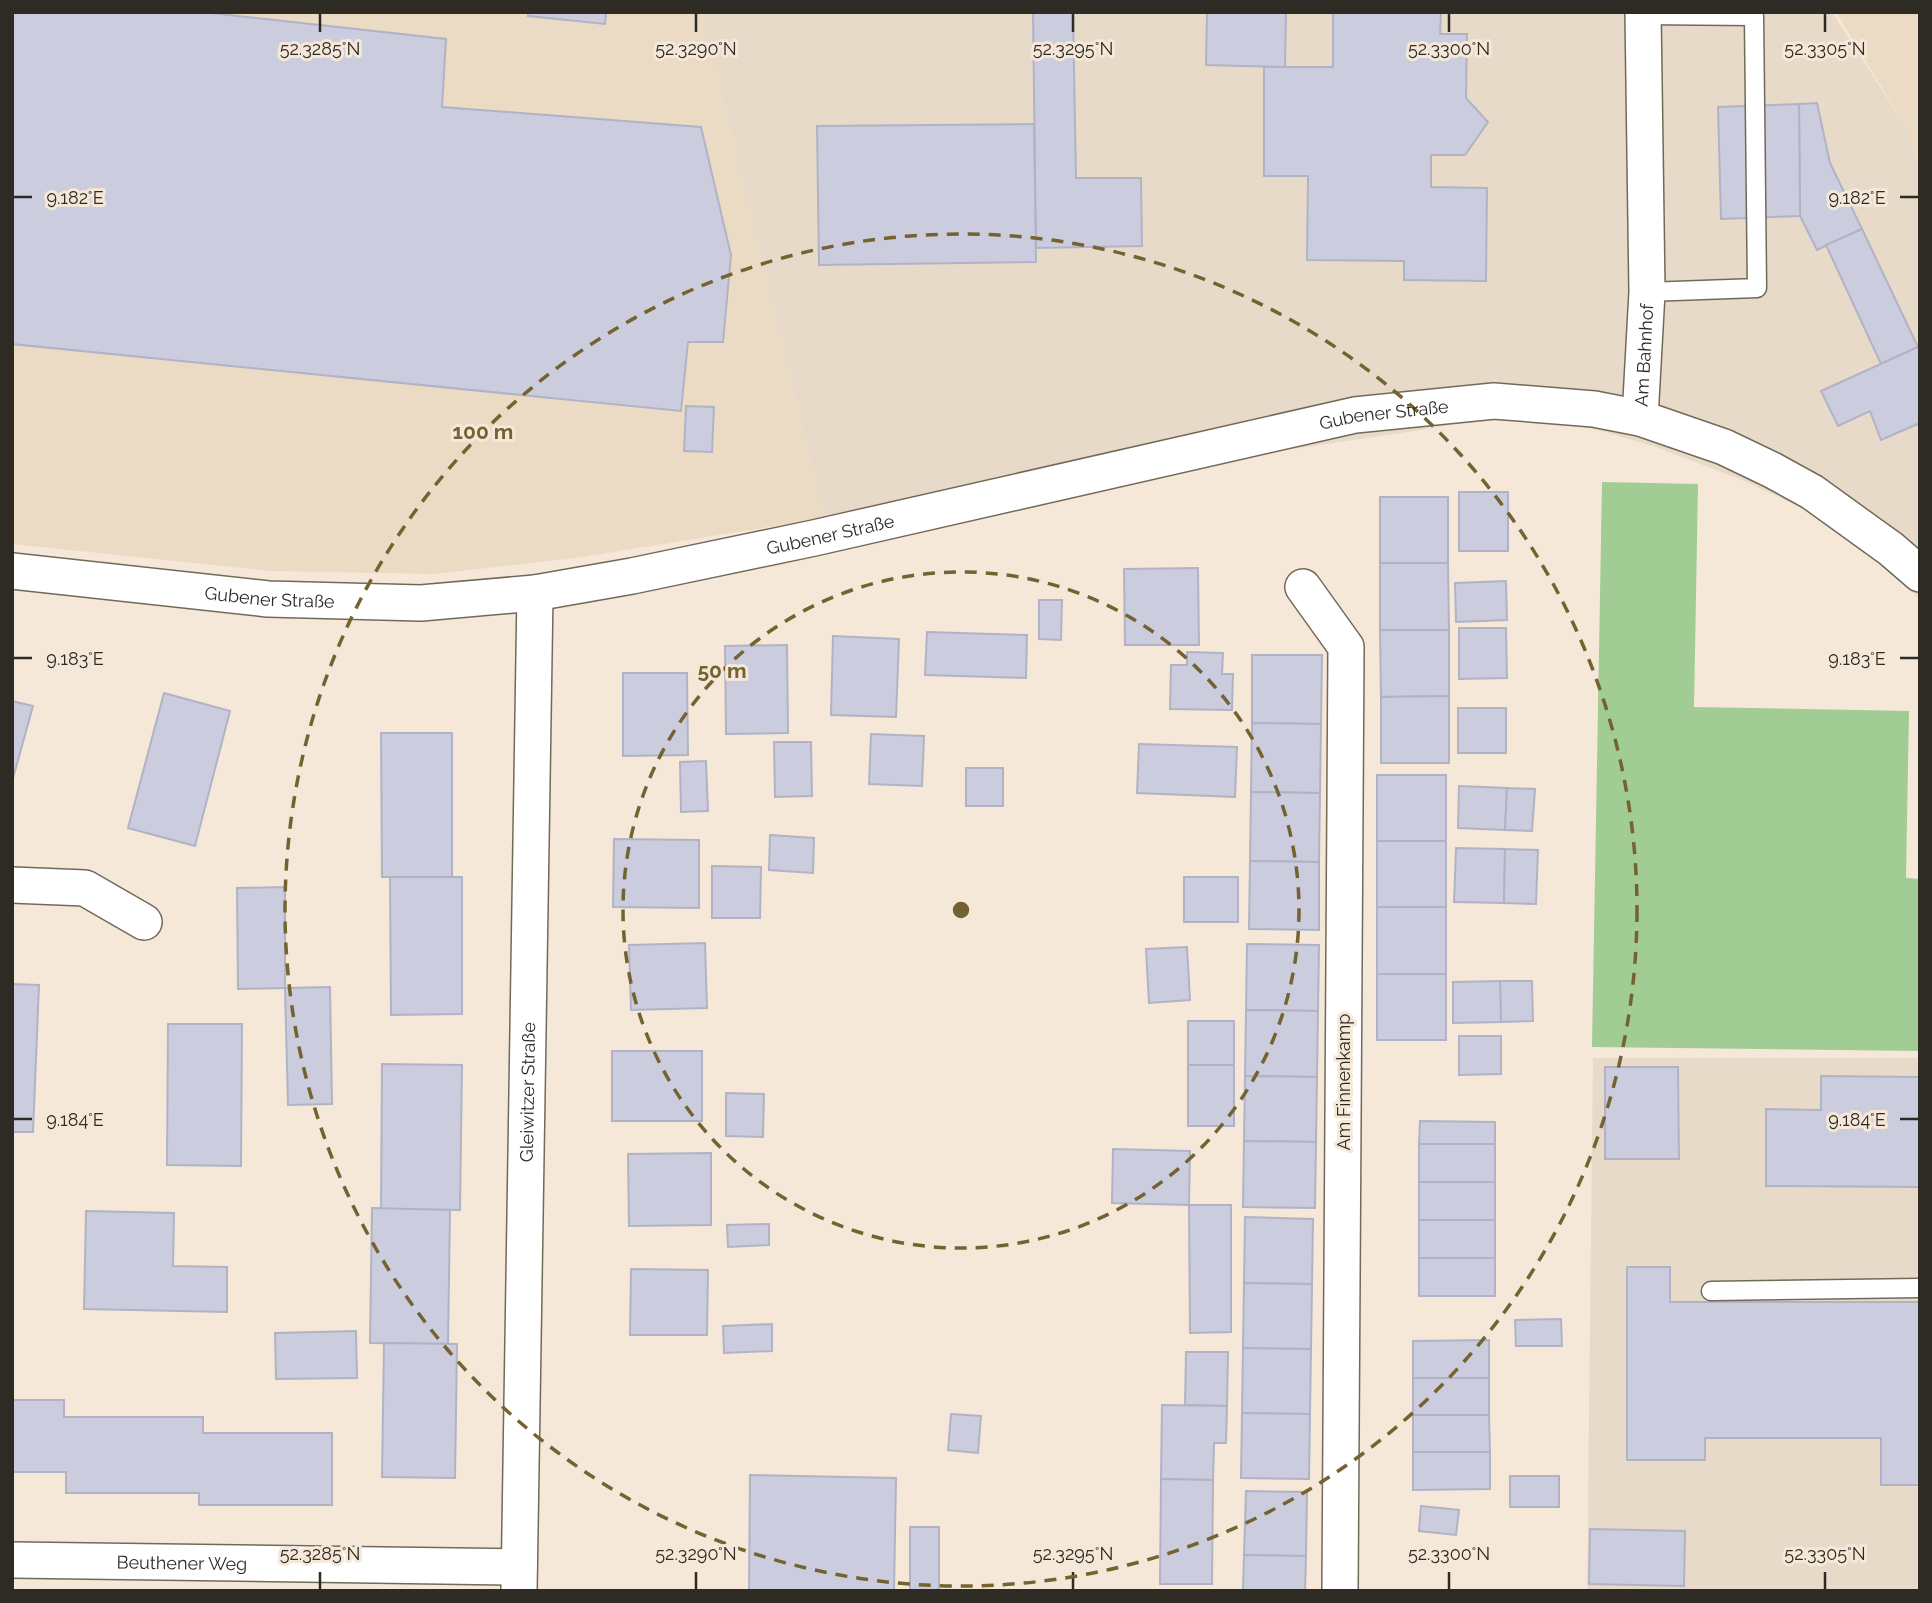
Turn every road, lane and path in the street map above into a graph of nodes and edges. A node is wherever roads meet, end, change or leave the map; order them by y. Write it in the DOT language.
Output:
graph roads {
  1 [pos="1643,14"];
  2 [pos="1647,292"];
  3 [pos="1640,418"];
  4 [pos="12,571"];
  5 [pos="1920,574"];
  6 [pos="1303,587"];
  7 [pos="535,593"];
  8 [pos="12,885"];
  9 [pos="144,922"];
  10 [pos="1920,1288"];
  11 [pos="1711,1291"];
  12 [pos="12,1560"];
  13 [pos="519,1579"];
  14 [pos="1340,1591"];
  1 -- 2 [label="street, Am Bahnhof"];
  1 -- 2 [label="lane"];
  2 -- 3 [label="street, Am Bahnhof"];
  3 -- 5 [label="street, Am Bahnhof"];
  3 -- 7 [label="street, Gubener Straße"];
  4 -- 7 [label="street, Gubener Straße"];
  6 -- 14 [label="street, Am Finnenkamp"];
  7 -- 13 [label="street, Gleiwitzer Straße"];
  8 -- 9 [label="street"];
  10 -- 11 [label="lane"];
  12 -- 13 [label="street, Beuthener Weg"];
}
